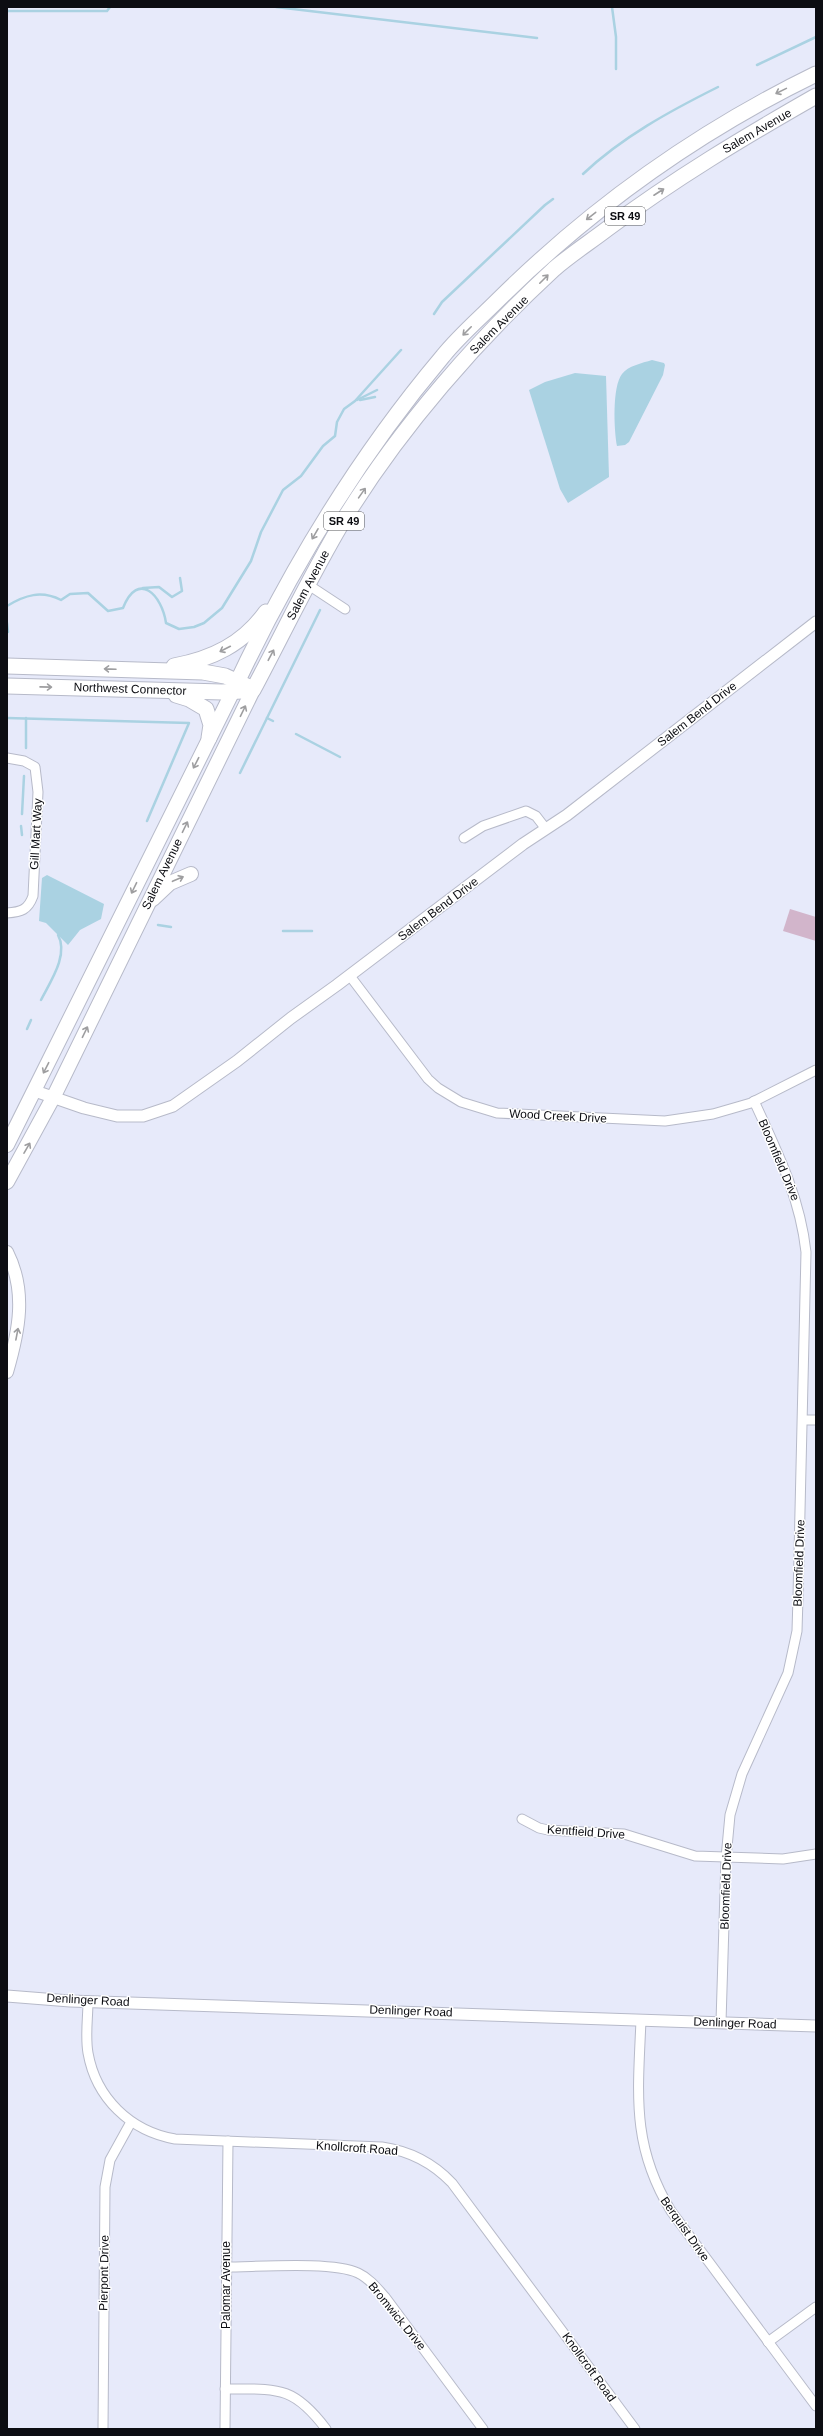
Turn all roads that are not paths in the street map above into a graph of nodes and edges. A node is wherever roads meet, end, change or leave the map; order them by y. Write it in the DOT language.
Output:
graph roads {
  1 [pos="816,74"];
  2 [pos="816,96"];
  3 [pos="527,272"];
  4 [pos="444,354"];
  5 [pos="457,366"];
  6 [pos="380,468"];
  7 [pos="296,568"];
  8 [pos="307,584"];
  9 [pos="345,609"];
  10 [pos="816,622"];
  11 [pos="7,666"];
  12 [pos="149,670"];
  13 [pos="7,686"];
  14 [pos="236,686"];
  15 [pos="156,690"];
  16 [pos="253,690"];
  17 [pos="209,738"];
  18 [pos="7,758"];
  19 [pos="546,829"];
  20 [pos="464,838"];
  21 [pos="191,874"];
  22 [pos="147,905"];
  23 [pos="7,913"];
  24 [pos="350,976"];
  25 [pos="816,1070"];
  26 [pos="35,1091"];
  27 [pos="54,1096"];
  28 [pos="754,1101"];
  29 [pos="18,1125"];
  30 [pos="7,1135"];
  31 [pos="7,1146"];
  32 [pos="7,1182"];
  33 [pos="7,1252"];
  34 [pos="7,1372"];
  35 [pos="803,1420"];
  36 [pos="816,1420"];
  37 [pos="522,1819"];
  38 [pos="816,1854"];
  39 [pos="726,1858"];
  40 [pos="7,1996"];
  41 [pos="88,2001"];
  42 [pos="641,2020"];
  43 [pos="721,2022"];
  44 [pos="816,2026"];
  45 [pos="131,2122"];
  46 [pos="228,2142"];
  47 [pos="226,2267"];
  48 [pos="816,2307"];
  49 [pos="768,2342"];
  50 [pos="225,2389"];
  51 [pos="816,2406"];
  52 [pos="103,2429"];
  53 [pos="225,2429"];
  54 [pos="326,2429"];
  55 [pos="483,2429"];
  56 [pos="635,2429"];
  1 -- 3 [label="highway, Salem Avenue / SR 49, one-way"];
  5 -- 2 [label="highway, Salem Avenue / SR 49, one-way"];
  3 -- 4 [label="highway, Salem Avenue / SR 49, one-way"];
  3 -- 5 [label="highway"];
  4 -- 6 [label="highway"];
  4 -- 7 [label="highway, Salem Avenue / SR 49, one-way"];
  5 -- 6 [label="highway, Salem Avenue / SR 49"];
  8 -- 6 [label="highway, Salem Avenue / SR 49, one-way"];
  7 -- 12 [label="highway, SR 49, one-way"];
  7 -- 14 [label="highway, Salem Avenue"];
  8 -- 9 [label="street"];
  16 -- 8 [label="highway, Salem Avenue / SR 49, one-way"];
  10 -- 19 [label="street, Salem Bend Drive"];
  12 -- 11 [label="highway, Northwest Connector / SR 49, one-way"];
  12 -- 14 [label="highway"];
  13 -- 15 [label="highway, Northwest Connector, one-way"];
  14 -- 15 [label="highway, Northwest Connector"];
  14 -- 16 [label="highway"];
  14 -- 17 [label="main road, Salem Avenue"];
  15 -- 17 [label="highway"];
  22 -- 16 [label="main road, Salem Avenue, one-way"];
  17 -- 26 [label="main road, Salem Avenue, one-way"];
  18 -- 23 [label="street, Gill Mart Way"];
  19 -- 20 [label="street"];
  19 -- 24 [label="street, Salem Bend Drive"];
  22 -- 21 [label="main road, one-way"];
  27 -- 22 [label="main road, Salem Avenue, one-way"];
  24 -- 27 [label="street, Salem Bend Drive"];
  24 -- 28 [label="street, Wood Creek Drive"];
  25 -- 28 [label="street, Wood Creek Drive"];
  26 -- 27 [label="street, Salem Bend Drive"];
  26 -- 29 [label="main road, Salem Avenue"];
  32 -- 27 [label="main road, Salem Avenue, one-way"];
  28 -- 35 [label="street, Bloomfield Drive"];
  29 -- 30 [label="main road"];
  29 -- 31 [label="main road, Salem Avenue"];
  34 -- 33 [label="main road, one-way"];
  35 -- 36 [label="street"];
  35 -- 39 [label="street, Bloomfield Drive"];
  37 -- 39 [label="street, Kentfield Drive"];
  38 -- 39 [label="street, Kentfield Drive"];
  39 -- 43 [label="street, Bloomfield Drive"];
  40 -- 41 [label="street, Denlinger Road"];
  41 -- 42 [label="street, Denlinger Road"];
  41 -- 45 [label="street, Knollcroft Road"];
  42 -- 43 [label="street, Denlinger Road"];
  42 -- 49 [label="street, Berquist Drive"];
  43 -- 44 [label="street, Denlinger Road"];
  45 -- 46 [label="street, Knollcroft Road"];
  45 -- 52 [label="street, Pierpont Drive"];
  46 -- 47 [label="street, Palomar Avenue"];
  46 -- 56 [label="street, Knollcroft Road"];
  47 -- 50 [label="street, Palomar Avenue"];
  47 -- 55 [label="street, Bromwick Drive"];
  48 -- 49 [label="street"];
  49 -- 51 [label="street, Berquist Drive"];
  50 -- 53 [label="street, Palomar Avenue"];
  50 -- 54 [label="street"];
}
